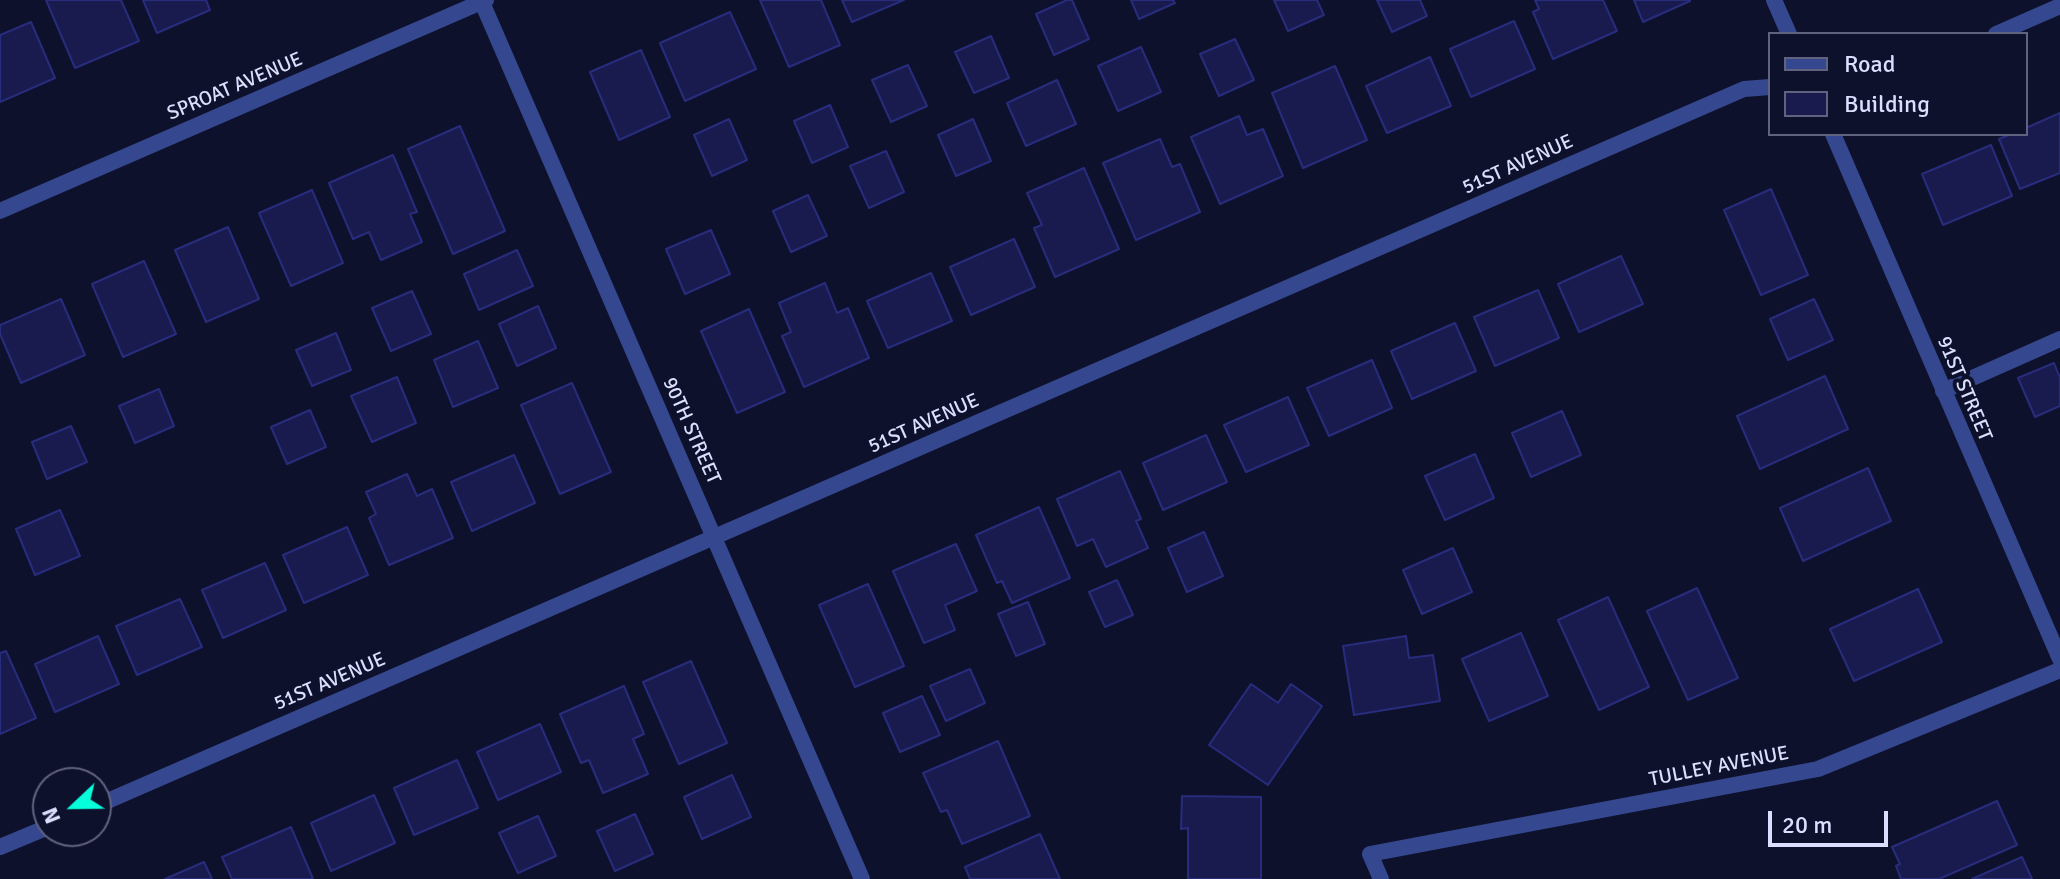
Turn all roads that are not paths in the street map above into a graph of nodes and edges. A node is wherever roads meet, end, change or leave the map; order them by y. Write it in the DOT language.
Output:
graph roads {
  1 [pos="1774,0"];
  2 [pos="483,1"];
  3 [pos="2060,6"];
  4 [pos="1788,32"];
  5 [pos="2001,32"];
  6 [pos="1768,87"];
  7 [pos="1834,136"];
  8 [pos="0,211"];
  9 [pos="2060,339"];
  10 [pos="1943,391"];
  11 [pos="715,537"];
  12 [pos="2060,659"];
  13 [pos="2060,670"];
  14 [pos="112,799"];
  15 [pos="32,834"];
  16 [pos="0,847"];
  17 [pos="862,879"];
  18 [pos="1381,879"];
  1 -- 4 [label="street"];
  2 -- 8 [label="street, SPROAT AVENUE"];
  2 -- 11 [label="street, 90TH STREET"];
  3 -- 5 [label="street"];
  6 -- 11 [label="street, 51ST AVENUE"];
  7 -- 10 [label="street, 91ST STREET"];
  9 -- 10 [label="street"];
  10 -- 12 [label="street, 91ST STREET"];
  11 -- 14 [label="street, 51ST AVENUE"];
  11 -- 17 [label="street, 90TH STREET"];
  13 -- 18 [label="street, TULLEY AVENUE"];
  15 -- 16 [label="street"];
}
